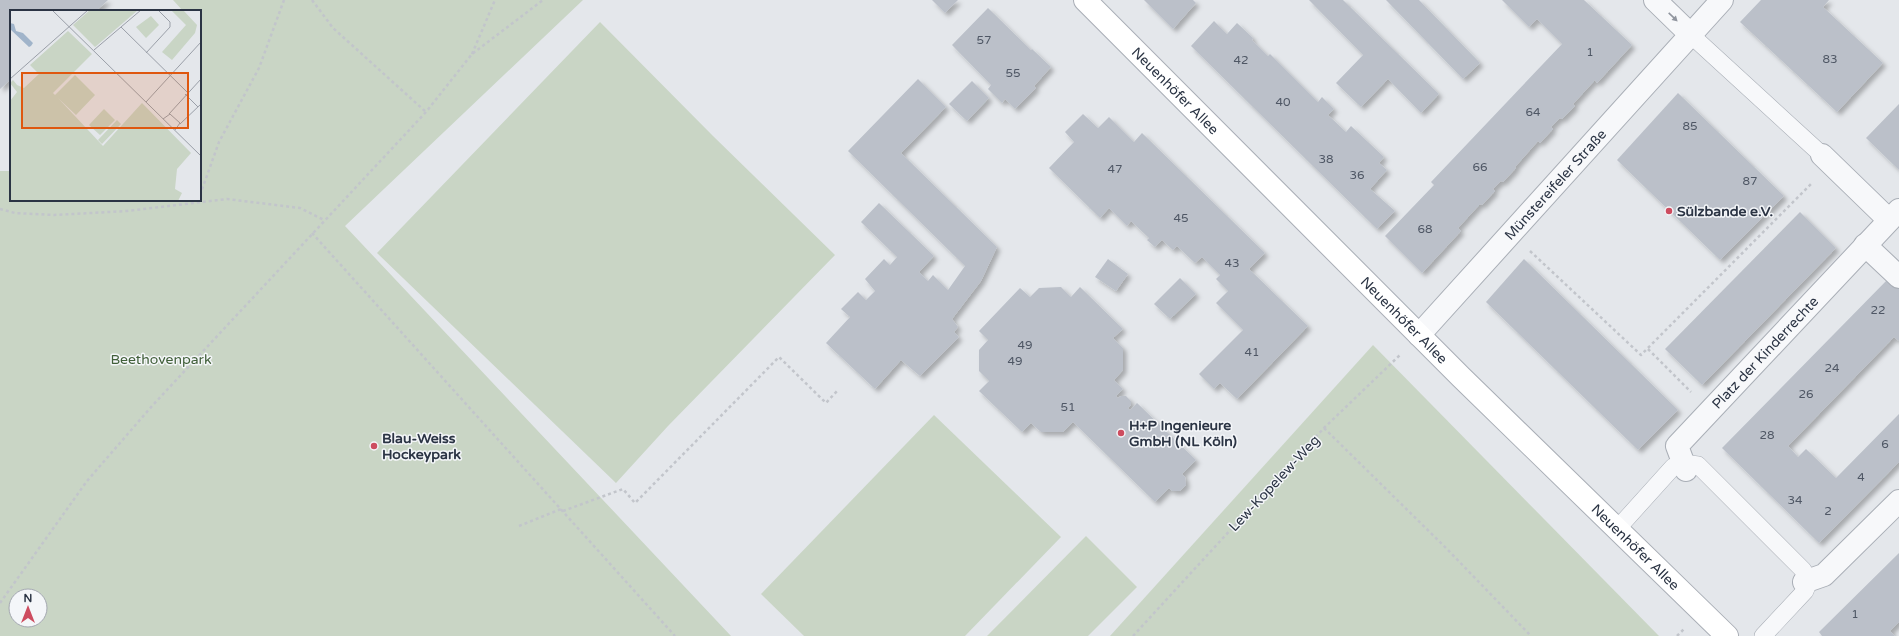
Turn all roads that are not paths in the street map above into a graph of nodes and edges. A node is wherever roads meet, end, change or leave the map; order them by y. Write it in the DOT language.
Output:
graph roads {
  1 [pos="1085,0"];
  2 [pos="1655,0"];
  3 [pos="1722,0"];
  4 [pos="1691,35"];
  5 [pos="1822,155"];
  6 [pos="1894,215"];
  7 [pos="1865,245"];
  8 [pos="1899,277"];
  9 [pos="1419,335"];
  10 [pos="1684,466"];
  11 [pos="1899,501"];
  12 [pos="1618,528"];
  13 [pos="1806,582"];
  14 [pos="1727,636"];
  15 [pos="1763,636"];
  1 -- 9 [label="street, Neuenhöfer Allee"];
  2 -- 4 [label="street, one-way"];
  3 -- 4 [label="street, Münstereifeler Straße"];
  4 -- 5 [label="lane"];
  4 -- 9 [label="street, Münstereifeler Straße"];
  5 -- 6 [label="street"];
  6 -- 7 [label="street, Platz der Kinderrechte"];
  7 -- 8 [label="street"];
  7 -- 10 [label="street, Platz der Kinderrechte"];
  9 -- 12 [label="street, Neuenhöfer Allee"];
  10 -- 12 [label="lane"];
  10 -- 13 [label="lane"];
  11 -- 13 [label="street"];
  12 -- 14 [label="street, Neuenhöfer Allee"];
  13 -- 15 [label="lane"];
}
